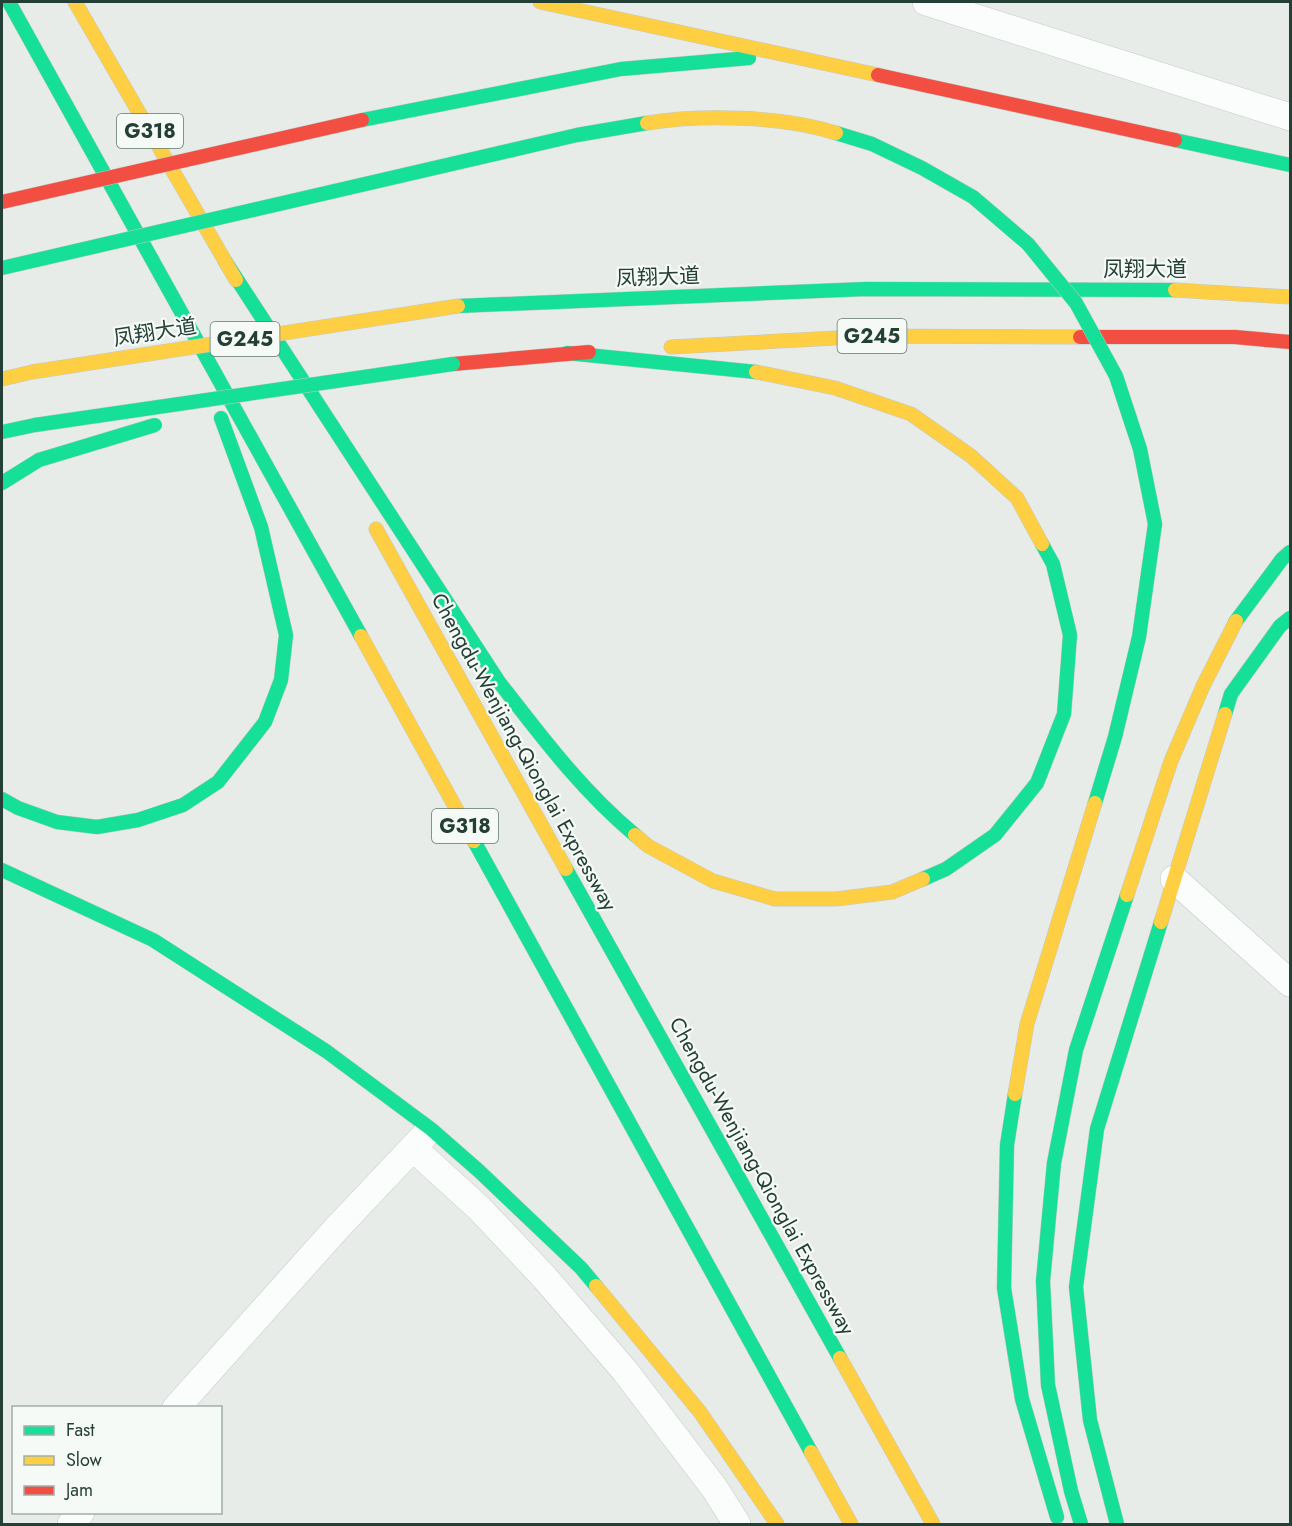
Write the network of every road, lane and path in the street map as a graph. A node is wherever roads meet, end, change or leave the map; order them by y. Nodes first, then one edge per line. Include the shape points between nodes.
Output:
1 (9, 2) edge
2 (75, 2) edge
3 (540, 2) edge
4 (926, 2) edge
5 (781, 55) junction
6 (23, 56) dead end
7 (1290, 117) edge
8 (80, 127) junction
9 (1290, 165) edge
10 (2, 202) edge
11 (225, 261) junction
12 (2, 268) edge
13 (1290, 297) edge
14 (184, 318) junction
15 (1290, 342) edge
16 (567, 353) junction
17 (2, 379) edge
18 (266, 392) junction
19 (2, 432) edge
20 (331, 449) dead end
21 (2, 483) edge
22 (372, 522) dead end
23 (1290, 552) edge
24 (1290, 618) edge
25 (2, 799) edge
26 (2, 870) edge
27 (1174, 879) junction
28 (1290, 983) edge
29 (431, 1129) junction
30 (413, 1148) junction
31 (177, 1406) edge
32 (737, 1524) edge
33 (777, 1524) edge
34 (851, 1524) edge
35 (933, 1524) edge
36 (1060, 1524) edge
37 (1082, 1524) edge
38 (1118, 1524) edge

1 - 8 main road, G318
2 - 11 main road, G318
3 - 5 main road
4 - 7 street
5 - 9 main road
5 - 10 main road, bridge via 621,69 362,120
6 - 8 main road
8 - 14 main road, G318
11 - 16 main road via 499,682 607,812 648,846 713,881 775,899 836,899 892,892 946,868 995,835 1037,783 1064,714 1070,635 1053,564 1017,498 970,456 911,414 836,388 754,372
11 - 20 main road, G318
12 - 36 main road, bridge via 577,135 673,119 730,118 813,126 872,144 973,196 1028,244 1076,303 1116,376 1140,449 1155,524 1129,681 1027,1024 1007,1145 1004,1288 1022,1399
13 - 17 main road, 凤翔大道 / G245, bridge via 1194,290 866,289 459,306
14 - 25 main road via 261,527 286,635 282,680 265,722 238,758 218,782 183,805 138,820 98,827 57,822
14 - 34 main road, G318
15 - 16 main road, G245 via 1236,337 872,336
16 - 18 main road, G245, bridge via 453,364
18 - 19 main road, G245, bridge
18 - 21 main road, bridge via 39,460
22 - 35 main road, Chengdu-Wenjiang-Qionglai Expressway / G318
23 - 37 main road via 1238,617 1203,686 1171,761 1076,1050 1054,1163 1043,1281 1048,1385
24 - 27 main road via 1231,694
26 - 29 main road via 153,940 326,1051
27 - 28 street
27 - 38 main road via 1097,1129 1076,1287 1090,1420
29 - 30 street
29 - 33 main road via 581,1268 700,1412
30 - 31 street
30 - 32 street via 479,1208 552,1286 625,1371

